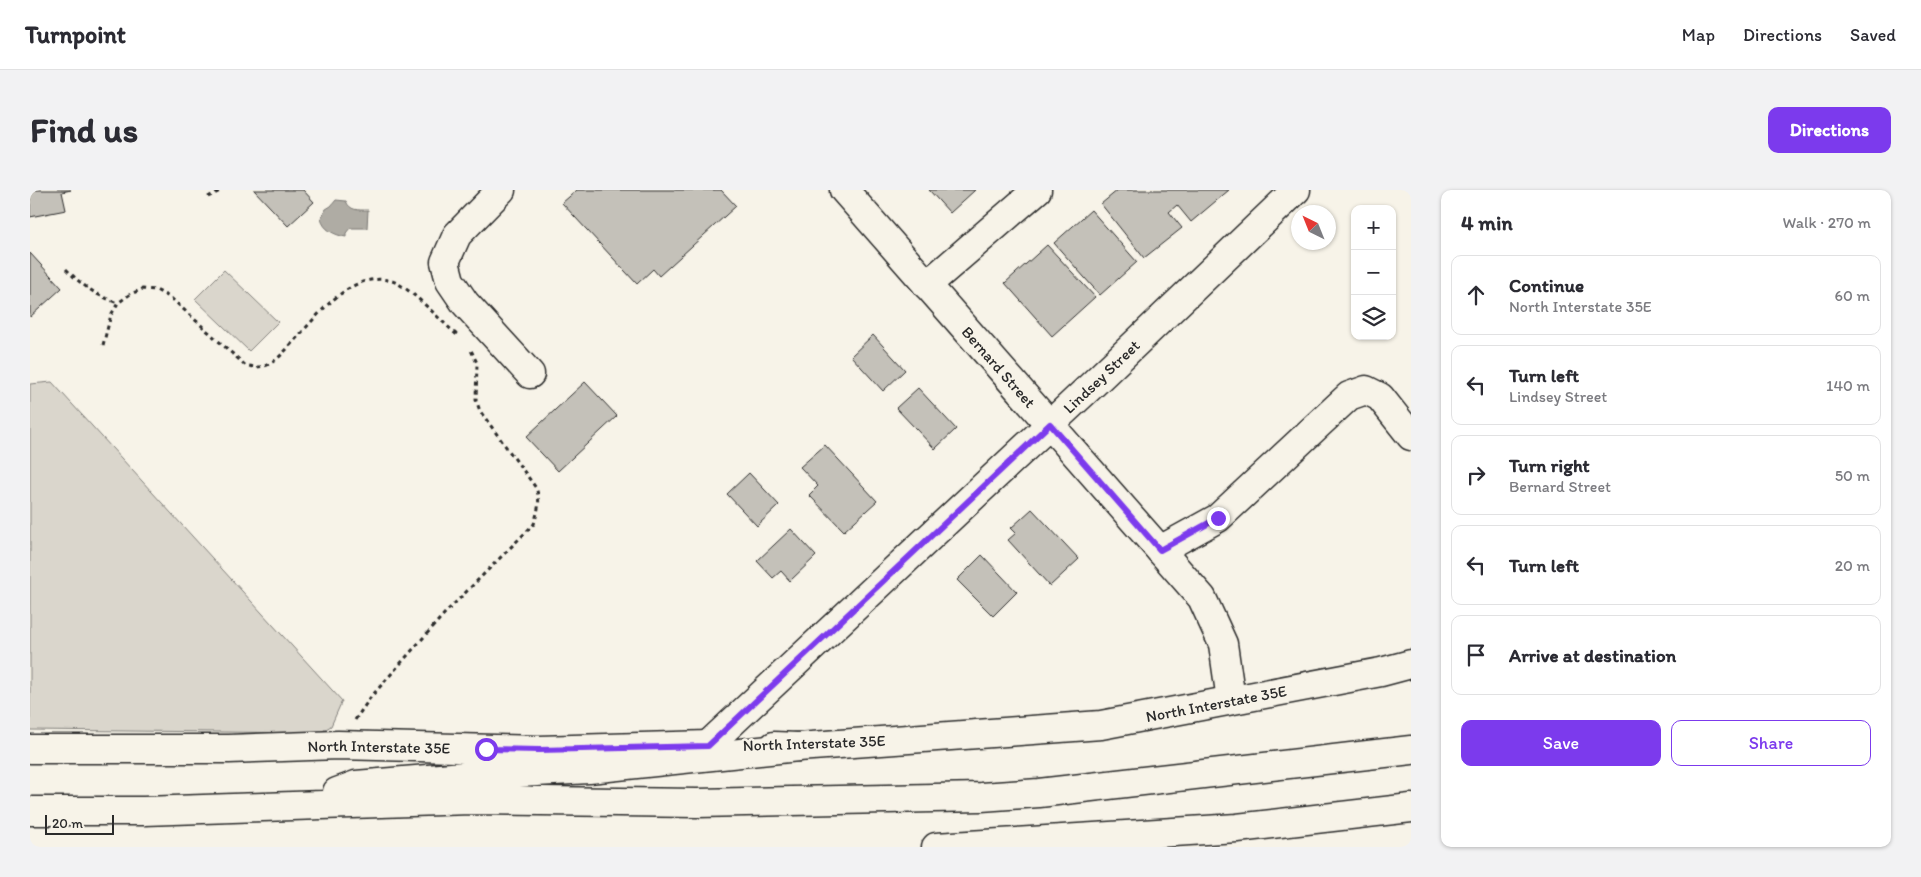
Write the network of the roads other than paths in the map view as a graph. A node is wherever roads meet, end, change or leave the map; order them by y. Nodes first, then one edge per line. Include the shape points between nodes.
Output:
1 (501, 190) edge
2 (844, 190) edge
3 (1037, 190) edge
4 (1296, 190) edge
5 (927, 285) junction
6 (530, 374) dead end
7 (1050, 424) junction
8 (1411, 436) edge
9 (1160, 550) junction
10 (1411, 664) edge
11 (1231, 700) junction
12 (708, 746) junction
13 (798, 746) junction
14 (30, 749) edge
15 (1411, 750) edge
16 (303, 805) junction
17 (1411, 808) edge
18 (30, 811) edge
19 (936, 847) edge

1 - 6 main road via 457,235 445,262 450,281 465,303
2 - 5 main road, Bernard Street
3 - 5 main road
4 - 7 main road, Lindsey Street
5 - 7 main road, Bernard Street
7 - 9 main road, Bernard Street
7 - 12 main road, Lindsey Street
8 - 9 main road via 1380,397 1366,390 1349,396 1218,518
9 - 11 main road, Bernard Street via 1202,598 1216,626 1223,644
10 - 11 main road, North Interstate 35E
11 - 13 main road, North Interstate 35E via 1101,725
12 - 13 main road, North Interstate 35E
12 - 14 main road, North Interstate 35E via 539,750 338,745 229,749
13 - 16 main road via 589,769 356,785
15 - 16 main road via 981,797 696,803 470,800
16 - 18 main road via 144,811
17 - 19 main road via 1237,828

